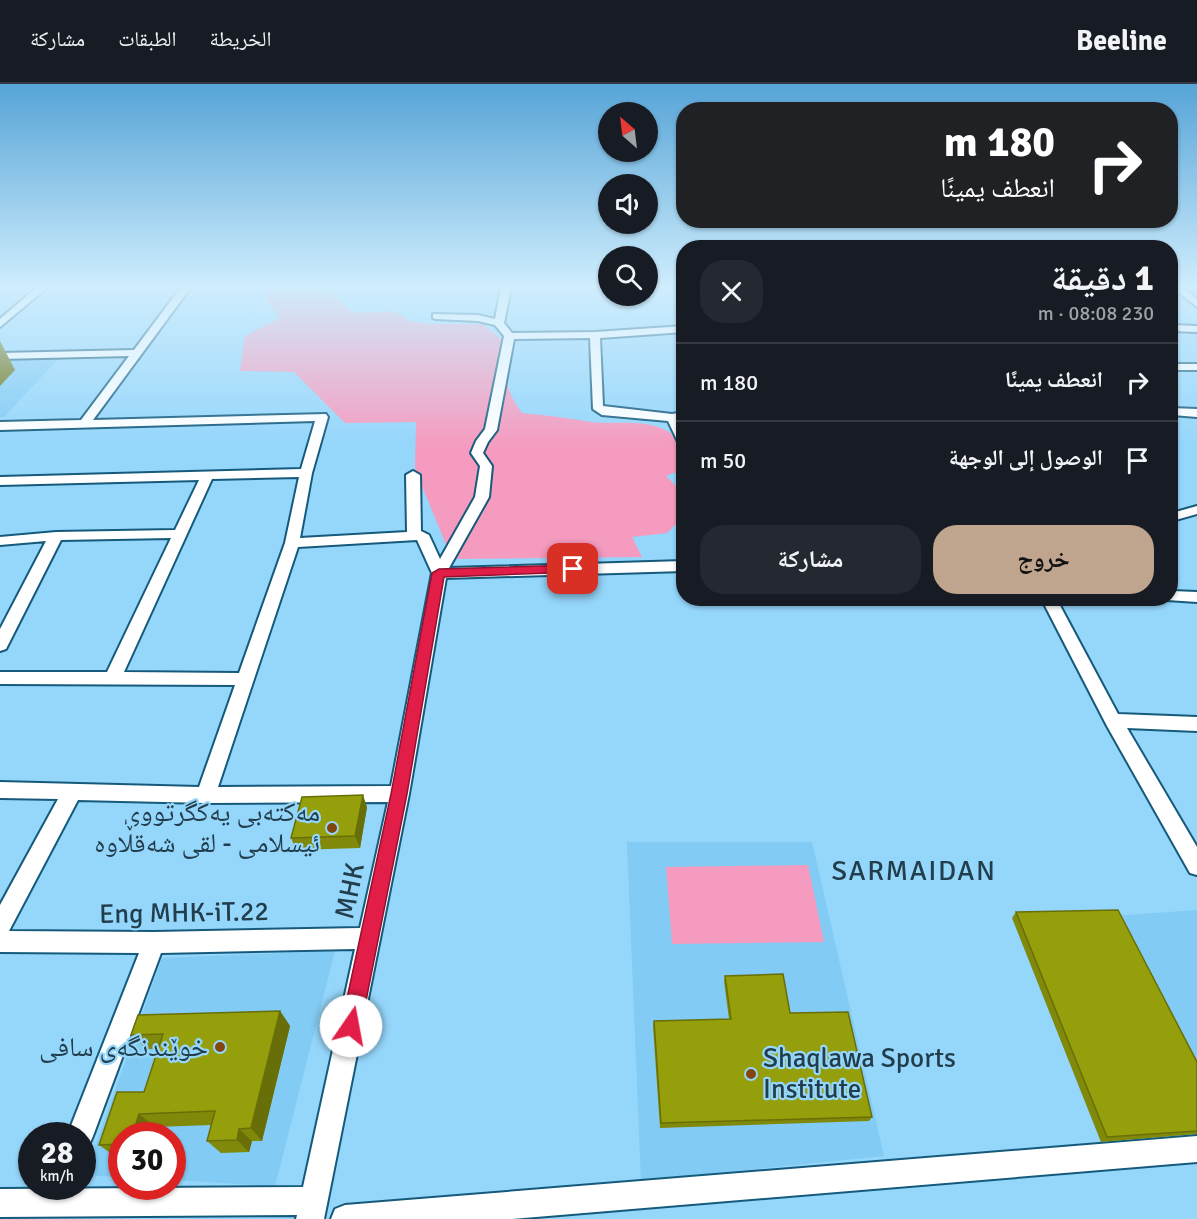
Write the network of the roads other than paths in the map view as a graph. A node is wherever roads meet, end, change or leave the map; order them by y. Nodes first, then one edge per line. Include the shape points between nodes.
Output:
1 (148, 340) edge
2 (508, 340) edge
3 (595, 340) edge
4 (139, 353) junction
5 (0, 356) edge
6 (1178, 367) edge
7 (1197, 367) edge
8 (1178, 412) edge
9 (1197, 413) edge
10 (676, 417) edge
11 (84, 424) junction
12 (0, 426) edge
13 (306, 473) junction
14 (413, 475) dead end
15 (207, 476) junction
16 (0, 481) edge
17 (1197, 510) edge
18 (1178, 515) edge
19 (180, 534) junction
20 (56, 536) junction
21 (414, 536) junction
22 (0, 541) edge
23 (292, 543) junction
24 (676, 566) edge
25 (439, 573) junction
26 (1178, 596) edge
27 (1197, 597) edge
28 (1052, 606) edge
29 (0, 645) edge
30 (0, 678) edge
31 (113, 678) junction
32 (247, 679) junction
33 (1113, 721) junction
34 (1197, 724) edge
35 (0, 790) edge
36 (73, 791) junction
37 (399, 794) junction
38 (206, 795) junction
39 (1197, 866) edge
40 (0, 926) edge
41 (369, 938) junction
42 (0, 941) edge
43 (153, 943) junction
44 (85, 1122) edge
45 (1197, 1149) edge
46 (96, 1197) edge
47 (21, 1200) edge
48 (0, 1203) edge
49 (312, 1210) edge
50 (345, 1219) edge

1 - 4 street
2 - 25 street, MHK via 491,430 477,453 486,466 482,497
3 - 10 street via 597,407 613,414
4 - 5 street
4 - 11 street
6 - 7 street
8 - 9 street
11 - 12 street
11 - 13 street via 322,417
13 - 15 street
13 - 23 street
14 - 21 street
15 - 16 street
15 - 19 street
17 - 18 street
19 - 20 street
19 - 31 street
20 - 22 street
20 - 29 street
21 - 23 street
21 - 25 street via 422,535
23 - 32 street
24 - 25 street
25 - 37 street, MHK
26 - 27 street
28 - 33 street
30 - 31 street
31 - 32 street
32 - 38 street
33 - 34 street
33 - 39 street
35 - 36 street
36 - 38 street
36 - 40 street
37 - 38 street
37 - 41 street, MHK
41 - 43 street, Eng MHK-iT.22
41 - 49 street, MHK
42 - 43 street, Eng MHK-iT.22
43 - 44 street
45 - 50 street
46 - 49 street
47 - 48 street

